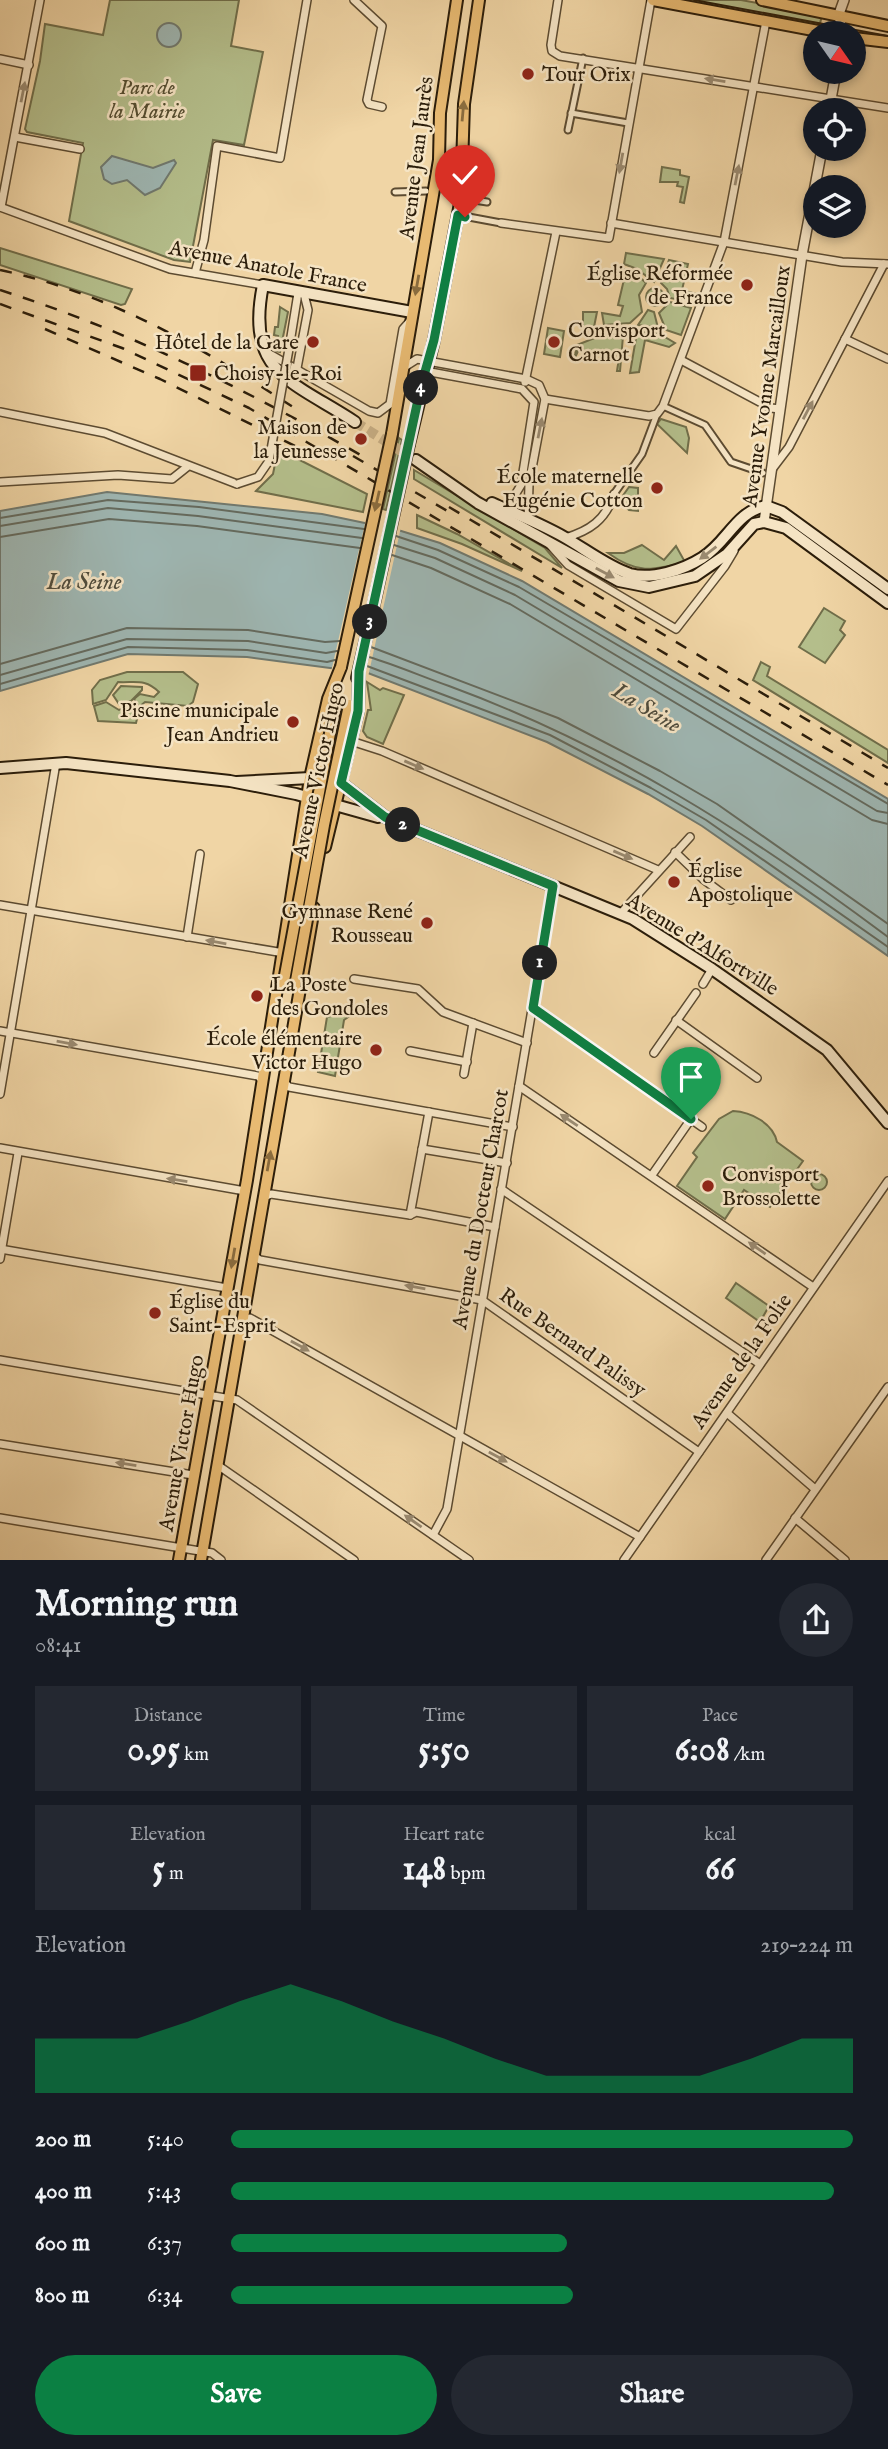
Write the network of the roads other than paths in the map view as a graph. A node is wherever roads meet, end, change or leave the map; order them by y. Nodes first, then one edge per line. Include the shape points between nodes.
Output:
1 (40, 0) edge
2 (307, 0) edge
3 (354, 0) edge
4 (457, 0) edge
5 (479, 0) edge
6 (484, 0) edge
7 (558, 0) edge
8 (652, 0) edge
9 (762, 0) edge
10 (844, 0) edge
11 (477, 12) junction
12 (839, 14) junction
13 (766, 21) junction
14 (840, 21) edge
15 (888, 26) edge
16 (803, 28) edge
17 (866, 39) edge
18 (888, 42) edge
19 (583, 58) junction
20 (0, 59) edge
21 (29, 65) junction
22 (639, 68) junction
23 (753, 87) junction
24 (819, 98) edge
25 (866, 105) edge
26 (382, 107) dead end
27 (888, 108) edge
28 (571, 113) junction
29 (628, 123) junction
30 (568, 130) dead end
31 (15, 137) junction
32 (80, 149) dead end
33 (819, 161) edge
34 (425, 191) dead end
35 (395, 192) dead end
36 (468, 199) dead end
37 (487, 202) dead end
38 (1, 207) edge
39 (458, 215) junction
40 (500, 223) joint
41 (611, 223) junction
42 (556, 232) junction
43 (724, 242) junction
44 (799, 255) junction
45 (886, 264) edge
46 (195, 274) junction
47 (262, 285) junction
48 (301, 294) junction
49 (411, 317) junction
50 (845, 339) junction
51 (264, 351) junction
52 (888, 359) edge
53 (681, 360) junction
54 (427, 366) junction
55 (297, 368) junction
56 (402, 373) junction
57 (526, 379) junction
58 (522, 389) junction
59 (545, 399) junction
60 (663, 406) junction
61 (780, 409) junction
62 (0, 412) edge
63 (657, 414) junction
64 (355, 422) tunnel mouth
65 (416, 460) tunnel mouth
66 (187, 467) junction
67 (773, 468) junction
68 (763, 473) dead end
69 (0, 482) edge
70 (614, 495) joint
71 (762, 507) junction
72 (504, 513) junction
73 (764, 522) junction
74 (527, 524) junction
75 (587, 532) junction
76 (743, 533) junction
77 (565, 538) junction
78 (548, 542) junction
79 (587, 551) junction
80 (888, 589) edge
81 (888, 603) edge
82 (341, 667) junction
83 (359, 671) junction
84 (351, 741) junction
85 (56, 763) junction
86 (0, 768) edge
87 (310, 778) junction
88 (237, 782) junction
89 (341, 783) junction
90 (308, 799) junction
91 (336, 804) junction
92 (385, 817) junction
93 (690, 837) dead end
94 (675, 852) junction
95 (200, 854) dead end
96 (658, 870) junction
97 (553, 886) junction
98 (731, 900) dead end
99 (0, 905) edge
100 (31, 911) junction
101 (621, 913) junction
102 (187, 937) junction
103 (284, 953) junction
104 (712, 969) junction
105 (354, 979) dead end
106 (703, 984) dead end
107 (696, 993) dead end
108 (533, 1008) junction
109 (274, 1013) junction
110 (676, 1020) junction
111 (473, 1023) junction
112 (293, 1024) junction
113 (0, 1031) edge
114 (10, 1033) junction
115 (527, 1043) junction
116 (410, 1051) dead end
117 (653, 1053) dead end
118 (467, 1062) junction
119 (464, 1074) dead end
120 (757, 1078) dead end
121 (262, 1080) junction
122 (284, 1082) junction
123 (519, 1086) junction
124 (0, 1094) edge
125 (429, 1112) junction
126 (691, 1119) junction
127 (888, 1124) edge
128 (513, 1127) junction
129 (702, 1127) dead end
130 (0, 1148) edge
131 (422, 1149) junction
132 (18, 1153) junction
133 (507, 1163) junction
134 (652, 1175) junction
135 (888, 1181) edge
136 (501, 1189) junction
137 (245, 1191) junction
138 (262, 1201) junction
139 (410, 1215) junction
140 (495, 1227) junction
141 (1, 1249) edge
142 (252, 1255) junction
143 (0, 1259) edge
144 (813, 1287) junction
145 (227, 1288) junction
146 (482, 1300) junction
147 (241, 1322) junction
148 (0, 1360) edge
149 (760, 1364) junction
150 (888, 1387) edge
151 (207, 1395) junction
152 (231, 1397) junction
153 (727, 1413) junction
154 (460, 1436) junction
155 (0, 1444) edge
156 (699, 1452) junction
157 (219, 1466) junction
158 (193, 1475) junction
159 (816, 1489) junction
160 (0, 1518) edge
161 (795, 1518) junction
162 (433, 1535) junction
163 (640, 1537) junction
164 (180, 1554) edge
165 (202, 1556) edge
166 (221, 1560) edge
167 (354, 1560) edge
168 (469, 1560) edge
169 (624, 1560) edge
170 (766, 1560) edge
171 (845, 1560) edge

1 - 21 street
2 - 46 street via 280,158 217,146
3 - 26 street via 382,26 367,100
4 -> 49 main road, Avenue Jean Jaurès via 440,113 439,160
5 - 11 main road, Avenue Jean Jaurès
6 - 11 main road
7 - 19 street via 551,48 560,55
8 - 13 main road
8 - 22 street
9 - 12 main road
10 - 12 street
39 -> 11 main road, Avenue Jean Jaurès via 464,104
12 - 14 street
12 - 15 main road
13 - 16 main road
13 - 23 street
17 - 18 main road
19 - 22 street
19 - 28 street
20 - 21 street
31 -> 21 street
23 -> 22 street
22 - 29 street
23 - 24 street
43 -> 23 street
25 - 27 street
28 - 29 street
28 - 30 street
29 -> 41 street
31 - 32 street
31 - 38 street
33 - 44 street, Avenue Yvonne Marcailloux
34 - 35 street
36 - 37 street
38 - 46 street, Avenue Anatole France
39 - 40 street
39 - 54 main road, Avenue Jean Jaurès
40 - 42 street
41 - 42 street via 609,237
41 - 43 street
42 - 57 street
43 - 44 street
43 - 53 street
44 - 45 street
44 - 61 street, Avenue Yvonne Marcailloux
45 - 50 street
46 - 47 street, Avenue Anatole France
47 - 48 main road, Avenue Anatole France
47 - 51 main road via 257,314
48 - 49 main road, Avenue Anatole France
48 - 55 street via 308,310
48 - 66 street, bridge via 269,461 258,477 237,484
49 - 55 street, Avenue Jean Jaurès via 403,329 391,401 384,411 371,412
49 - 56 main road, Avenue Jean Jaurès
50 - 52 street
67 -> 50 street via 789,447
51 - 55 street
51 - 64 main road via 282,375
53 - 60 street
53 - 61 street
54 - 56 street via 410,360
54 - 57 street
54 - 58 street
54 - 83 main road, Avenue Jean Jaurès, bridge
56 -> 82 main road, Avenue Jean Jaurès, bridge
57 - 58 street
57 - 59 street via 538,385
58 - 72 street via 534,408 521,485
59 - 63 street
74 -> 59 street via 529,484
60 - 63 street
60 - 68 street via 705,425 731,462
61 - 67 street, Avenue Yvonne Marcailloux
62 - 66 street via 105,433
63 - 70 street via 642,454
65 - 72 main road
66 - 69 street via 172,479 118,475
67 - 71 street, Avenue Yvonne Marcailloux
70 - 75 street
71 - 73 street, Avenue Yvonne Marcailloux
71 -> 79 main road via 740,517 702,558 671,572 629,574
71 - 80 main road via 782,512
72 - 74 main road
73 - 76 main road
73 - 81 main road via 786,528
74 - 77 main road
74 - 78 main road
75 - 77 street
75 - 79 street
78 -> 76 main road via 619,581 649,587 676,583 702,572 727,554
76 - 78 street via 725,566 676,629 568,565
77 - 79 main road
82 - 87 main road, Avenue Victor Hugo via 328,699
82 - 109 main road, Avenue Victor Hugo, bridge via 283,986
83 - 84 main road, Avenue Victor Hugo
83 - 112 main road, Avenue Victor Hugo, bridge via 332,784 295,986
84 - 89 main road, Avenue Victor Hugo
84 -> 96 street
85 - 86 main road
85 - 88 main road
85 - 100 street
87 - 88 main road, Avenue d'Alfortville
87 - 89 main road, Avenue d'Alfortville
87 - 90 main road, Avenue Victor Hugo
88 - 90 main road, Avenue d'Alfortville
89 - 91 main road, Avenue Victor Hugo
89 - 92 main road, Avenue d'Alfortville
90 - 91 main road, Avenue d'Alfortville
90 - 103 main road, Avenue Victor Hugo
91 - 92 main road, Avenue d'Alfortville
91 - 112 main road, Avenue Victor Hugo
92 - 97 main road, Avenue d'Alfortville
93 - 94 street
94 - 96 street
94 - 98 street
95 - 102 street
96 - 101 street
97 - 101 main road, Avenue d'Alfortville
97 - 108 street, Avenue du Docteur Charcot
99 - 100 street
100 - 102 street
100 - 114 street
101 - 104 main road, Avenue d'Alfortville
103 -> 102 street
103 - 109 main road, Avenue Victor Hugo
104 - 106 street
104 - 127 main road, Avenue d'Alfortville via 827,1050
105 - 111 street via 418,989 443,1012
107 - 110 street
108 - 115 street, Avenue du Docteur Charcot
108 - 126 street
109 - 121 main road, Avenue Victor Hugo
110 - 117 street
110 - 120 street
111 - 115 street
111 - 118 street
112 - 122 main road, Avenue Victor Hugo
113 - 114 street
114 -> 121 street
114 - 124 street
115 - 123 street, Avenue du Docteur Charcot
116 - 118 street
118 - 119 street
121 - 137 main road, Avenue Victor Hugo
122 - 125 street via 289,1087
138 -> 122 main road, Avenue Victor Hugo
123 - 128 street, Avenue du Docteur Charcot
134 -> 123 street
125 - 128 street
125 - 131 street
126 - 129 street
126 - 134 street
128 - 133 street, Avenue du Docteur Charcot
130 - 132 street
131 - 133 street
131 - 139 street
137 -> 132 street
132 - 141 street
133 - 136 street, Avenue du Docteur Charcot
144 -> 134 street
135 - 144 street, Avenue de la Folie
136 - 140 street, Avenue du Docteur Charcot
136 - 149 street
137 -> 145 main road, Avenue Victor Hugo
138 - 139 street via 271,1194
138 - 142 main road, Avenue Victor Hugo
139 - 140 street via 416,1212
140 - 146 street, Avenue du Docteur Charcot
141 - 143 street
141 - 145 street
146 -> 142 street, Rue Bernard Palissy
142 - 147 main road, Avenue Victor Hugo
144 - 149 street, Avenue de la Folie
145 - 151 main road, Avenue Victor Hugo
146 - 154 street, Avenue du Docteur Charcot
146 - 156 street, Rue Bernard Palissy
147 - 152 main road, Avenue Victor Hugo
147 -> 154 street via 250,1318
148 - 151 street
149 - 153 street, Avenue de la Folie
150 - 159 street
151 - 152 street
151 - 158 main road, Avenue Victor Hugo
152 - 157 main road, Avenue Victor Hugo
162 -> 152 street
153 - 156 street, Avenue de la Folie
153 - 159 street
154 - 162 street, Avenue du Docteur Charcot via 447,1509
154 -> 163 street
158 -> 155 street
156 - 163 street, Avenue de la Folie
157 - 165 main road, Avenue Victor Hugo
157 - 167 street
158 - 164 main road, Avenue Victor Hugo
159 - 161 street
160 - 164 street
161 - 170 street
161 - 171 street
162 - 168 street
163 - 169 street, Avenue de la Folie
164 - 165 street, Avenue Victor Hugo
165 - 166 street

